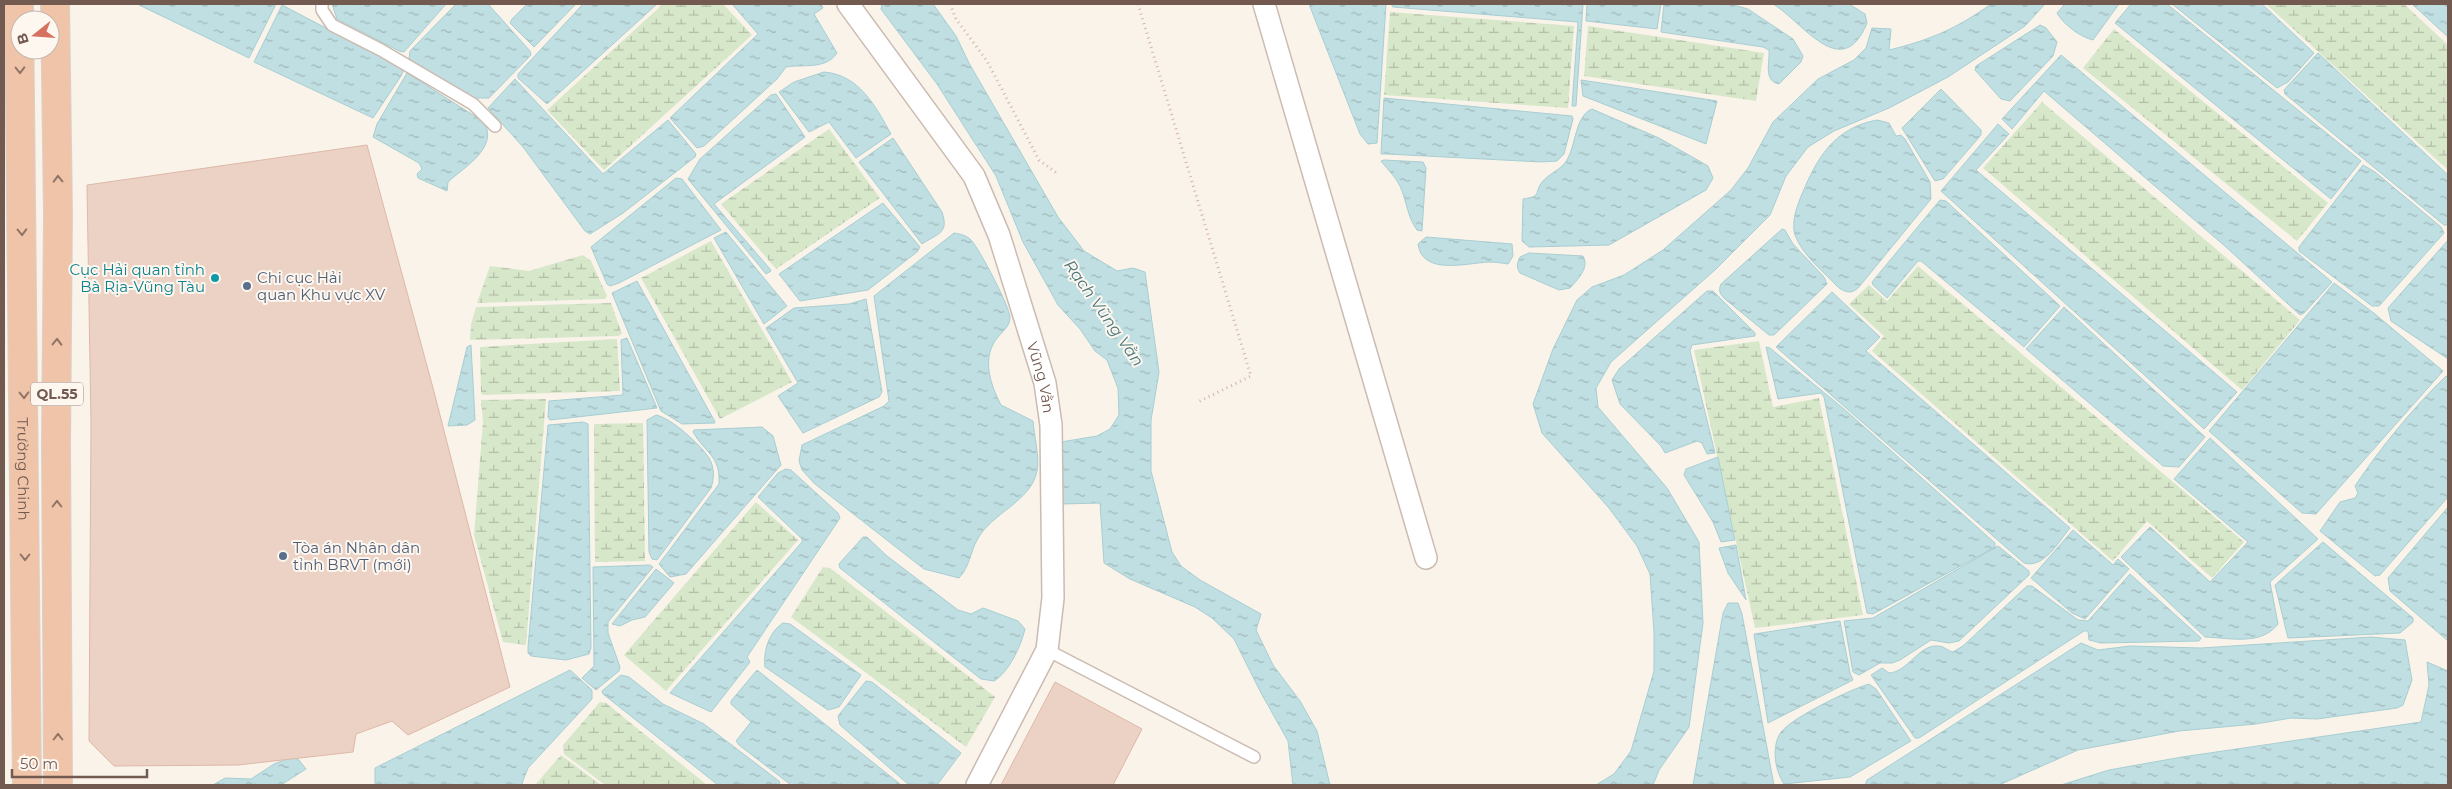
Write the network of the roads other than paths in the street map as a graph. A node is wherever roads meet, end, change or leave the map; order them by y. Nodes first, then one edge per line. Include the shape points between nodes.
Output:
1 (19, 4) edge
2 (56, 4) edge
3 (322, 4) edge
4 (848, 4) edge
5 (1264, 4) edge
6 (495, 126) dead end
7 (1426, 558) dead end
8 (1047, 650) junction
9 (1254, 757) dead end
10 (27, 785) edge
11 (58, 785) edge
12 (977, 785) edge

1 -> 10 highway, Trường Chinh / QL.55
11 -> 2 highway, Trường Chinh / QL.55
3 - 6 lane via 322,10 332,25 473,104
4 - 8 street, Vũng Vằn via 974,176 1008,264 1045,383 1051,425 1053,598
5 - 7 street
8 - 9 lane
8 - 12 street, Vũng Vằn

